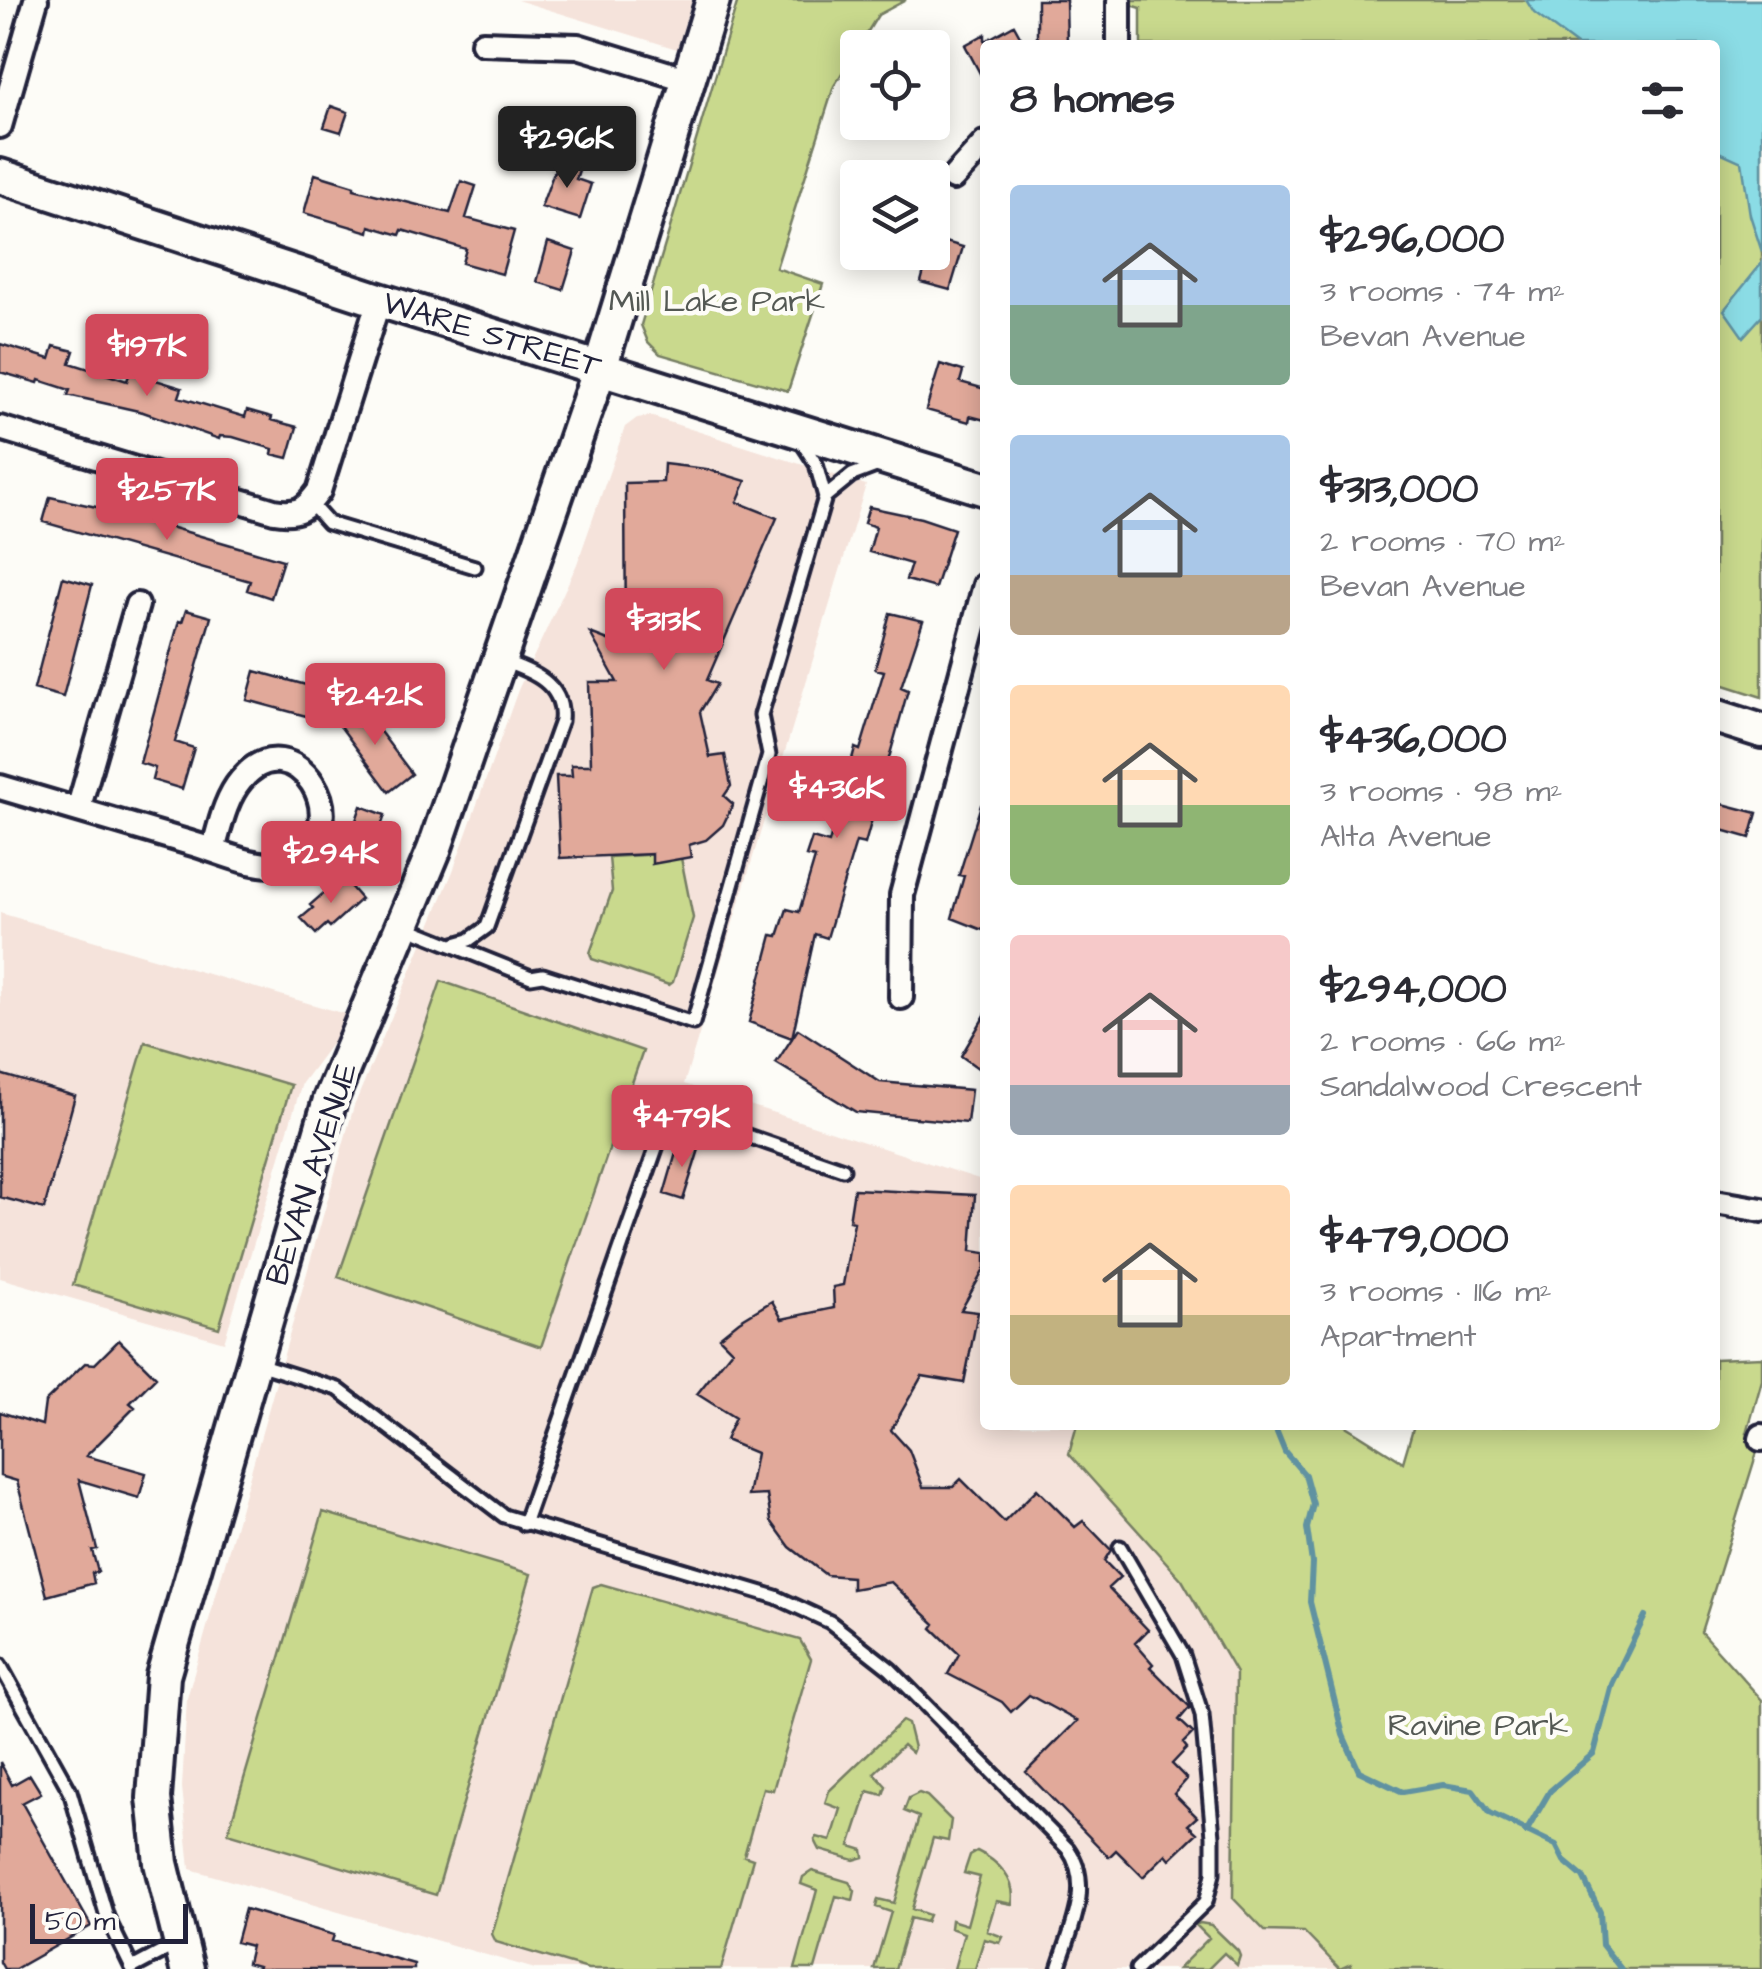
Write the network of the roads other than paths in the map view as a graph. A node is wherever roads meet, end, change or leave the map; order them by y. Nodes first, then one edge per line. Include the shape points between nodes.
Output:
1 (36, 0) edge
2 (713, 0) edge
3 (1119, 1) edge
4 (1119, 40) edge
5 (483, 43) dead end
6 (689, 80) junction
7 (0, 126) edge
8 (980, 148) edge
9 (0, 176) edge
10 (953, 178) dead end
11 (379, 300) junction
12 (600, 368) junction
13 (0, 428) edge
14 (794, 430) junction
15 (892, 460) junction
16 (980, 487) edge
17 (825, 497) junction
18 (310, 503) junction
19 (475, 567) dead end
20 (980, 604) edge
21 (137, 605) dead end
22 (500, 660) junction
23 (1720, 718) edge
24 (1762, 731) edge
25 (0, 787) edge
26 (78, 810) junction
27 (213, 850) junction
28 (404, 926) junction
29 (454, 944) junction
30 (901, 996) dead end
31 (843, 1168) dead end
32 (1720, 1203) edge
33 (1762, 1210) edge
34 (253, 1363) junction
35 (524, 1524) junction
36 (1120, 1547) dead end
37 (0, 1665) edge
38 (183, 1956) edge
39 (1058, 1969) edge
40 (1137, 1969) edge

1 - 7 street
2 - 6 street, BEVAN AVENUE
3 - 4 street
5 - 6 street via 578,46
6 - 12 street, BEVAN AVENUE
8 - 10 street
9 - 11 street, WARE STREET
11 - 12 street, WARE STREET
11 - 18 street via 320,491
12 - 14 street, WARE STREET
12 - 22 street, BEVAN AVENUE
13 - 18 street via 274,511 292,514
14 - 15 street, WARE STREET
14 - 17 lane via 816,464
15 - 16 street, WARE STREET
15 - 17 lane via 852,475
17 - 29 lane via 760,716 769,755 693,1023 531,977
18 - 19 lane via 328,523
20 - 30 street via 902,895
21 - 26 street
22 - 28 street, BEVAN AVENUE
22 - 29 lane via 530,671 557,693 561,721 487,927
23 - 24 street
25 - 26 street
26 - 27 street
27 - 27 street via 270,864 298,856 317,832 322,812 314,783 290,764 258,765 234,790
28 - 29 lane
28 - 34 street, BEVAN AVENUE via 330,1100
31 - 35 lane via 668,1114
32 - 33 street
34 - 35 lane via 338,1389 504,1516
34 - 38 street, BEVAN AVENUE via 160,1694 154,1798 160,1863
35 - 39 lane via 776,1597 864,1647 1077,1862 1080,1898
36 - 40 lane via 1183,1655 1198,1700 1212,1836 1206,1902
37 - 38 lane via 70,1792 107,1918 132,1968

